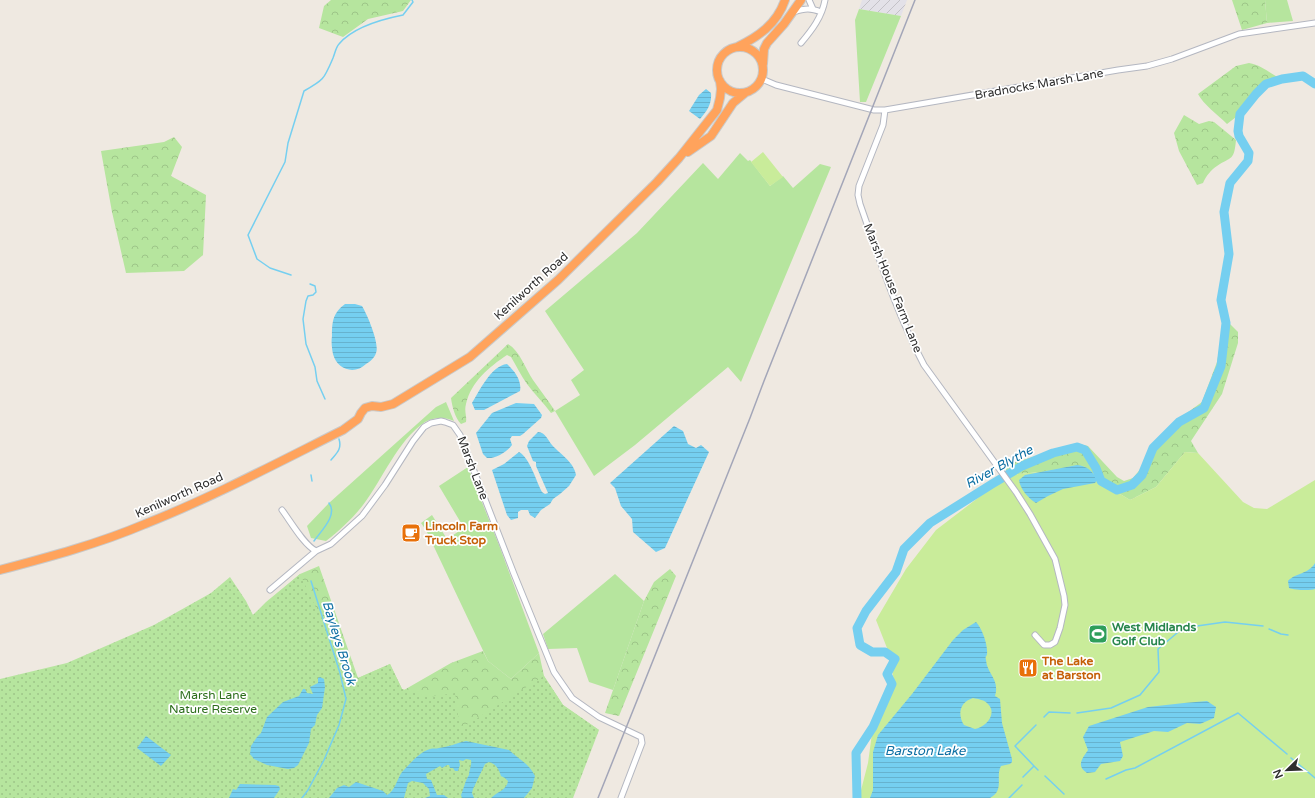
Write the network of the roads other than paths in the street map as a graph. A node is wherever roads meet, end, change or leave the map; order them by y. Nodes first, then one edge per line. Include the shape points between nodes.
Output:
1 (785, 0) edge
2 (801, 0) edge
3 (809, 0) edge
4 (825, 0) edge
5 (813, 9) junction
6 (821, 12) junction
7 (793, 13) junction
8 (1315, 23) edge
9 (801, 44) dead end
10 (736, 47) junction
11 (762, 64) junction
12 (762, 79) junction
13 (720, 81) junction
14 (745, 93) junction
15 (885, 110) junction
16 (679, 158) junction
17 (282, 510) dead end
18 (316, 551) junction
19 (0, 570) edge
20 (270, 590) dead end
21 (1034, 635) dead end
22 (622, 798) edge

1 - 10 highway via 770,25 754,39
2 - 7 highway
3 - 5 street
4 - 6 street
5 - 6 street
5 - 7 street via 805,8
6 - 9 street via 816,24
7 - 11 highway via 767,43
8 - 15 street, Bradnocks Marsh Lane via 1239,34 1147,66
10 - 11 highway via 752,50 759,56
10 - 13 highway via 722,55 718,62 717,75
11 - 12 highway
12 - 14 highway via 752,90
12 - 15 street, Bradnocks Marsh Lane via 776,85 874,110
13 - 14 highway via 730,91
13 - 16 highway, Kenilworth Road via 720,98 716,110
14 - 16 highway, Kenilworth Road via 732,103 710,136
15 - 21 street, Marsh House Farm Lane via 883,125 858,186 860,204 892,293 924,365 1016,492 1055,559 1065,605 1060,628 1055,642 1050,645 1044,645
16 - 19 highway, Kenilworth Road via 558,280 470,357 393,404 365,408 358,418 343,430 208,497 144,525 73,550
17 - 18 street
18 - 20 street
18 - 22 street, Marsh Lane via 331,544 362,516 424,427 441,421 453,425 460,435 554,672 572,698 599,716 642,737

